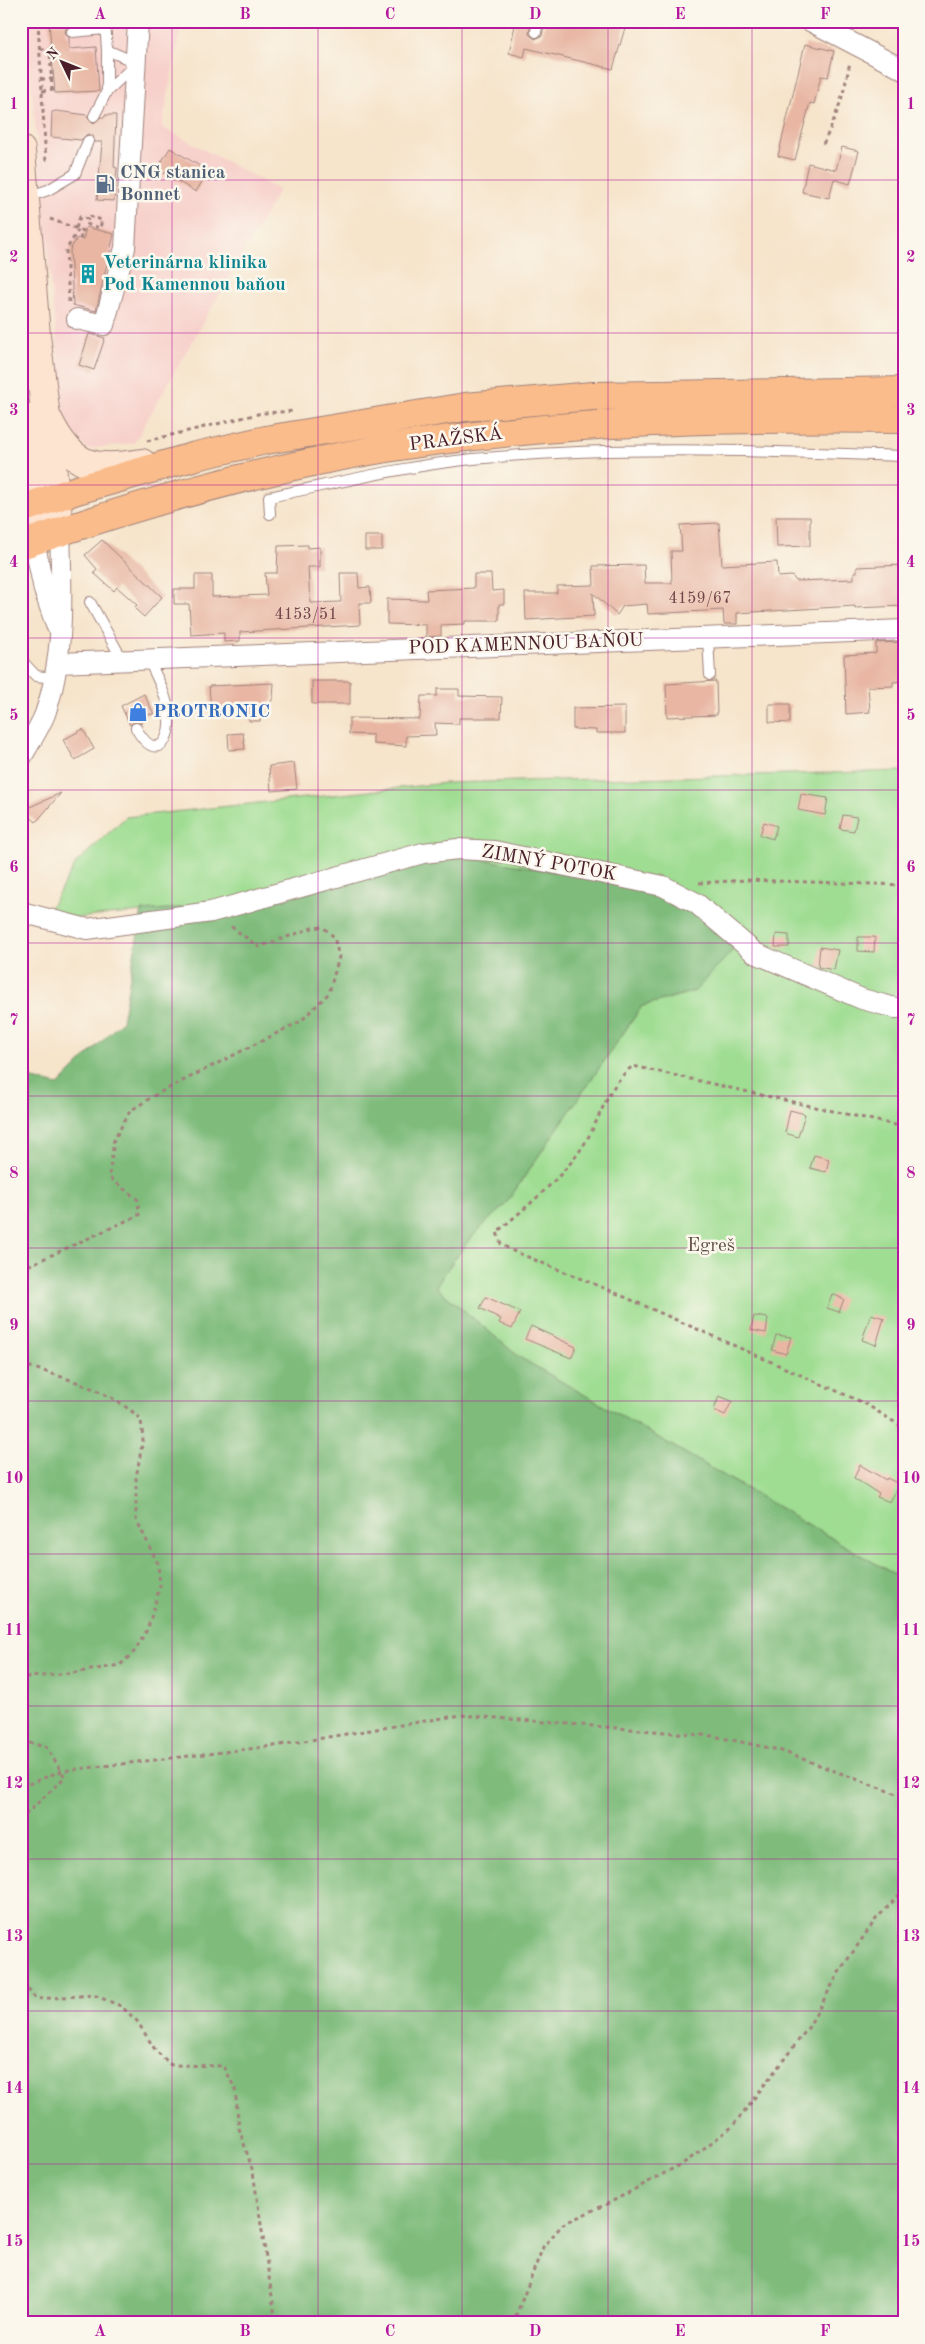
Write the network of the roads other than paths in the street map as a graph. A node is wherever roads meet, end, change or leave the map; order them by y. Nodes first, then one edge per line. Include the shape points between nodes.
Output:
1 (138, 21) edge
2 (538, 21) edge
3 (810, 21) edge
4 (105, 25) edge
5 (72, 32) dead end
6 (536, 32) dead end
7 (107, 50) junction
8 (137, 63) junction
9 (904, 70) edge
10 (107, 91) junction
11 (94, 116) dead end
12 (88, 141) dead end
13 (21, 150) edge
14 (23, 198) edge
15 (75, 311) road end
16 (36, 335) junction
17 (904, 391) edge
18 (47, 415) junction
19 (904, 419) edge
20 (196, 456) junction
21 (904, 456) edge
22 (32, 496) edge
23 (270, 514) dead end
24 (38, 539) edge
25 (21, 566) edge
26 (44, 590) junction
27 (90, 602) dead end
28 (904, 630) edge
29 (59, 634) junction
30 (708, 638) junction
31 (148, 659) junction
32 (21, 660) edge
33 (123, 661) junction
34 (56, 670) junction
35 (710, 675) dead end
36 (136, 728) dead end
37 (21, 758) edge
38 (21, 912) edge
39 (904, 1008) edge

1 - 8 street
2 - 6 lane
3 - 9 street
4 - 5 lane
4 - 7 lane
7 - 8 lane
7 - 10 lane
8 - 10 lane
8 - 15 street via 125,248 104,325
10 - 11 lane
12 - 14 lane via 75,174 48,190
13 - 14 street
14 - 16 street
16 - 18 street
16 - 22 street
17 - 20 main road, PRAŽSKÁ via 593,396 465,407 266,440
18 - 20 street via 67,449 92,465 108,468
18 - 22 street
19 - 24 main road, PRAŽSKÁ via 654,422 529,430 426,442 313,462 154,503
20 - 22 main road, PRAŽSKÁ
21 - 23 lane via 708,449 562,452 472,460 389,472 269,498
22 - 24 street
24 - 26 street
24 - 29 street via 62,588
25 - 26 street via 32,572
26 - 29 street
27 - 33 lane
28 - 30 street, POD KAMENNOU BAŇOU
29 - 34 street
30 - 31 street, POD KAMENNOU BAŇOU
30 - 35 lane
31 - 33 street, POD KAMENNOU BAŇOU
31 - 36 lane via 168,709 168,739 162,745 152,747 145,743
32 - 34 lane, POD KAMENNOU BAŇOU via 36,676
33 - 34 street, POD KAMENNOU BAŇOU
34 - 37 street via 44,715
38 - 39 street, ZIMNÝ POTOK via 86,929 211,912 423,853 458,849 494,851 663,886 696,903 755,953 862,999

